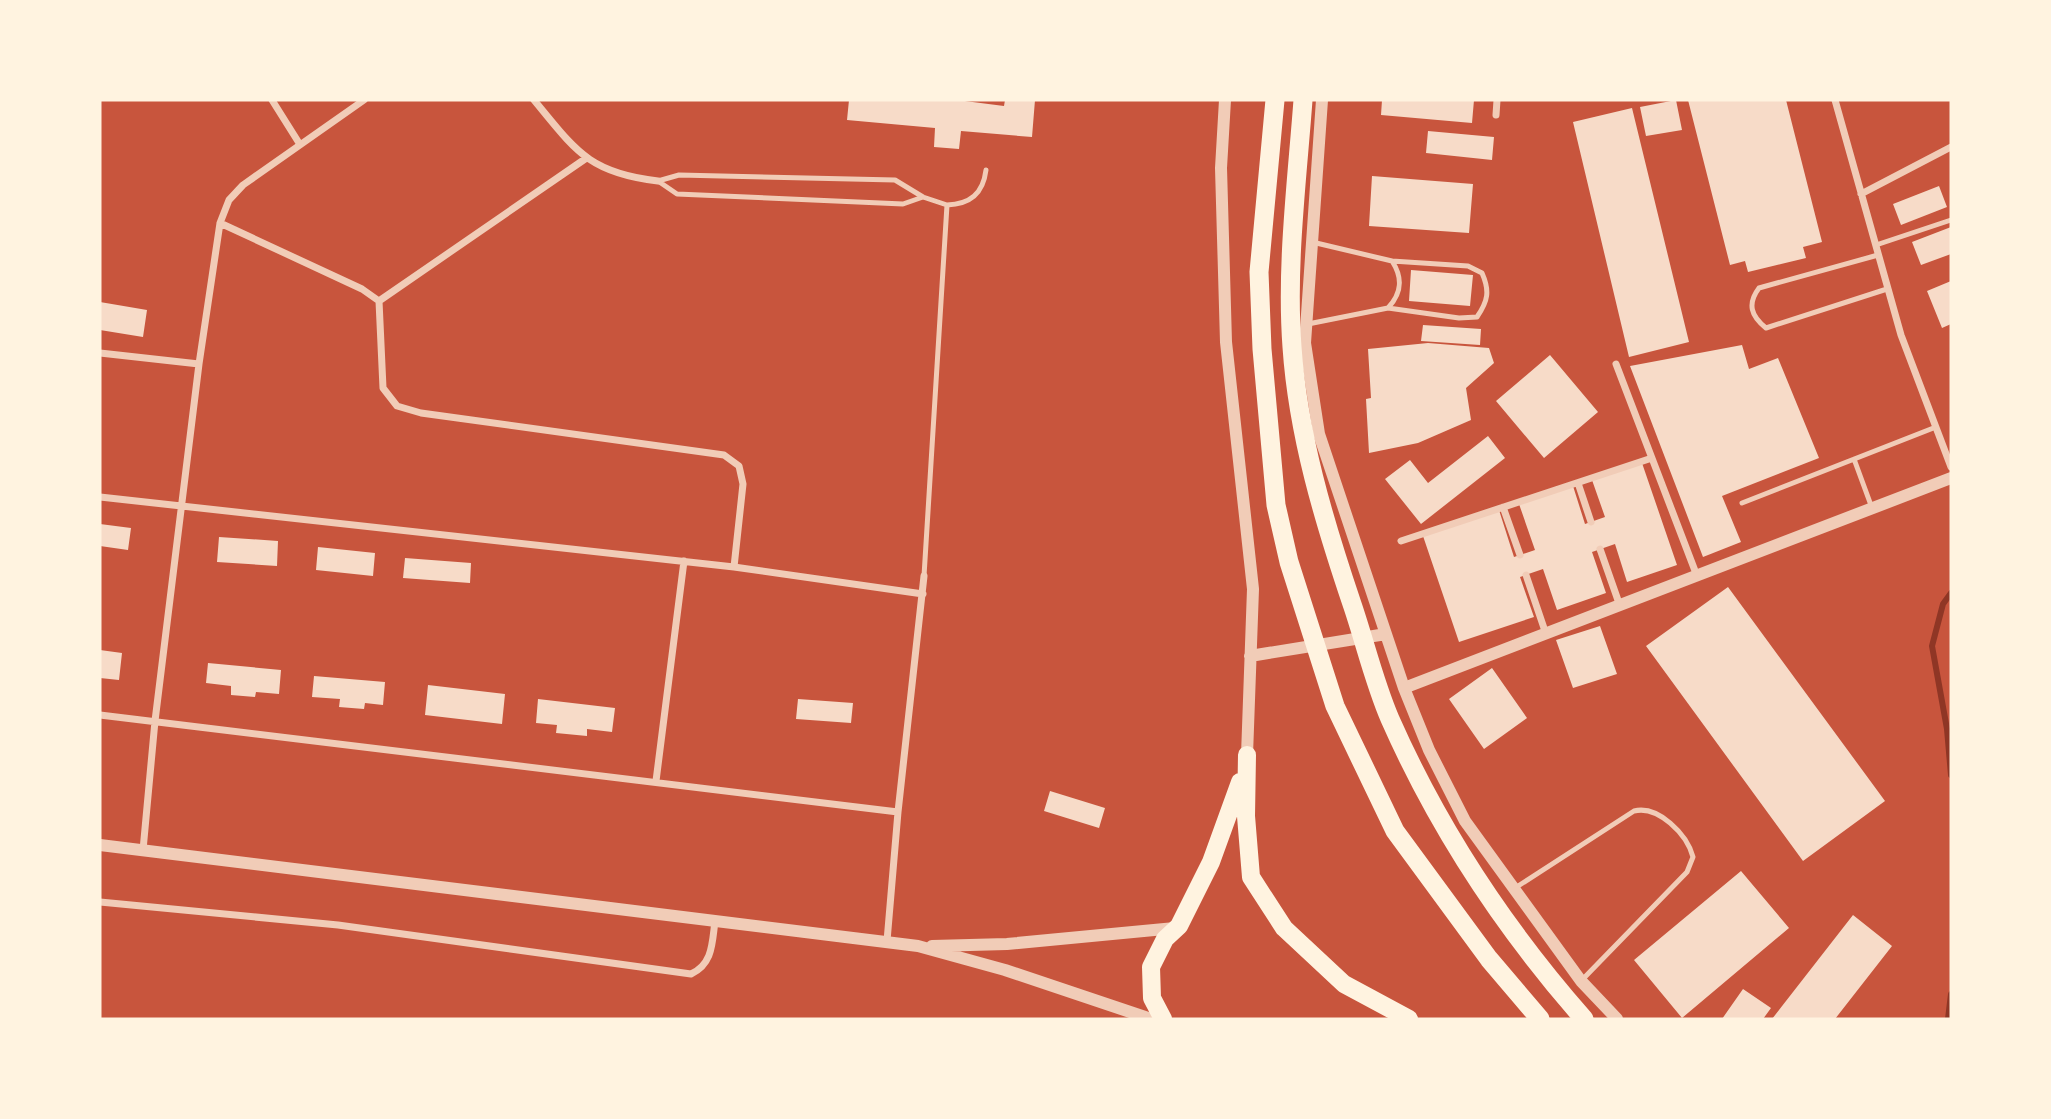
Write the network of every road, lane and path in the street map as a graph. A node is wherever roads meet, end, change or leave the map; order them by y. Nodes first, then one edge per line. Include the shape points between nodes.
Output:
1 (272, 100) edge
2 (364, 100) edge
3 (534, 100) edge
4 (1225, 100) edge
5 (1275, 100) edge
6 (1303, 100) edge
7 (1322, 100) edge
8 (1497, 100) edge
9 (1835, 100) edge
10 (1496, 115) dead end
11 (299, 143) junction
12 (1951, 147) edge
13 (585, 159) junction
14 (986, 170) dead end
15 (658, 181) junction
16 (1861, 194) junction
17 (923, 197) junction
18 (947, 205) junction
19 (1951, 220) edge
20 (220, 223) junction
21 (1312, 242) junction
22 (1875, 245) junction
23 (1878, 254) junction
24 (1392, 261) junction
25 (1887, 289) junction
26 (379, 301) junction
27 (1388, 308) junction
28 (1306, 325) junction
29 (100, 353) edge
30 (199, 364) junction
31 (1616, 364) dead end
32 (1936, 427) junction
33 (1652, 458) junction
34 (1854, 459) junction
35 (1951, 467) edge
36 (1951, 478) edge
37 (1578, 483) junction
38 (100, 497) edge
39 (1742, 503) dead end
40 (182, 506) junction
41 (1503, 507) junction
42 (1872, 508) junction
43 (1591, 522) dead end
44 (1401, 541) dead end
45 (1600, 549) dead end
46 (1520, 555) dead end
47 (684, 561) junction
48 (734, 567) junction
49 (1526, 575) dead end
50 (924, 576) joint
51 (1698, 577) junction
52 (923, 594) junction
53 (1620, 606) junction
54 (1386, 634) junction
55 (1547, 635) junction
56 (1251, 656) junction
57 (1404, 688) junction
58 (100, 715) edge
59 (155, 721) junction
60 (1247, 755) junction
61 (656, 781) junction
62 (898, 811) junction
63 (100, 845) edge
64 (143, 850) junction
65 (1512, 890) junction
66 (100, 902) edge
67 (715, 921) junction
68 (1175, 928) junction
69 (887, 942) junction
70 (918, 946) junction
71 (1581, 981) junction
72 (1151, 1019) edge
73 (1163, 1019) edge
74 (1409, 1019) edge
75 (1540, 1019) edge
76 (1584, 1019) edge
77 (1617, 1019) edge

1 - 11 street
2 - 11 street
3 - 13 street
4 - 56 street via 1221,168 1226,342 1253,589
5 - 75 highway via 1259,272 1276,505 1289,562 1335,706 1395,831 1489,959
6 - 76 highway via 1292,260 1292,347 1304,436 1323,513 1382,700 1449,839 1524,947
7 - 21 street
8 - 10 street
9 - 16 street
11 - 20 street via 243,185 229,201
12 - 16 street
13 - 15 street via 618,175
13 - 26 street
14 - 18 lane via 985,183 974,198
15 - 17 lane via 677,194 902,204
15 - 17 lane via 679,175 895,180
16 - 22 street
17 - 18 lane
18 - 50 lane
19 - 22 lane
20 - 26 street
20 - 30 street
21 - 24 lane
21 - 28 street
22 - 23 street
23 - 25 street
23 - 25 lane via 1759,288 1751,307 1754,318 1766,327
24 - 27 lane via 1400,287
24 - 27 lane via 1468,266 1482,273 1487,302 1477,317
25 - 32 street
26 - 48 street via 383,388 397,406 724,455 732,460 739,466 743,484
27 - 28 lane
28 - 54 street via 1319,434
29 - 30 street
30 - 40 street
31 - 33 street
32 - 34 lane
32 - 35 street
33 - 37 street
33 - 51 street
34 - 39 lane
34 - 42 lane
36 - 42 street
37 - 41 street
37 - 43 street
38 - 40 street
40 - 47 street
40 - 59 street
41 - 44 street
41 - 46 street
42 - 51 street
45 - 53 street
47 - 48 street
47 - 61 street
48 - 52 street
49 - 55 street
50 - 52 street
51 - 53 street
52 - 62 street
53 - 55 street
54 - 56 street
54 - 57 street
55 - 57 street
56 - 60 street
57 - 65 street via 1465,821
58 - 59 street
59 - 61 street
59 - 64 street
60 - 68 main road via 1211,862
60 - 74 main road via 1245,816 1251,877 1284,928 1344,984
61 - 62 street
62 - 69 street
63 - 64 street
64 - 67 street
65 - 71 street
65 - 71 lane via 1634,811 1654,811 1686,844 1693,857 1687,872
66 - 67 street via 338,925 691,974 703,969 709,958
67 - 69 street
68 - 70 street via 1007,944
68 - 73 main road via 1164,939 1151,967 1152,998
69 - 70 street
70 - 72 street
71 - 77 street

